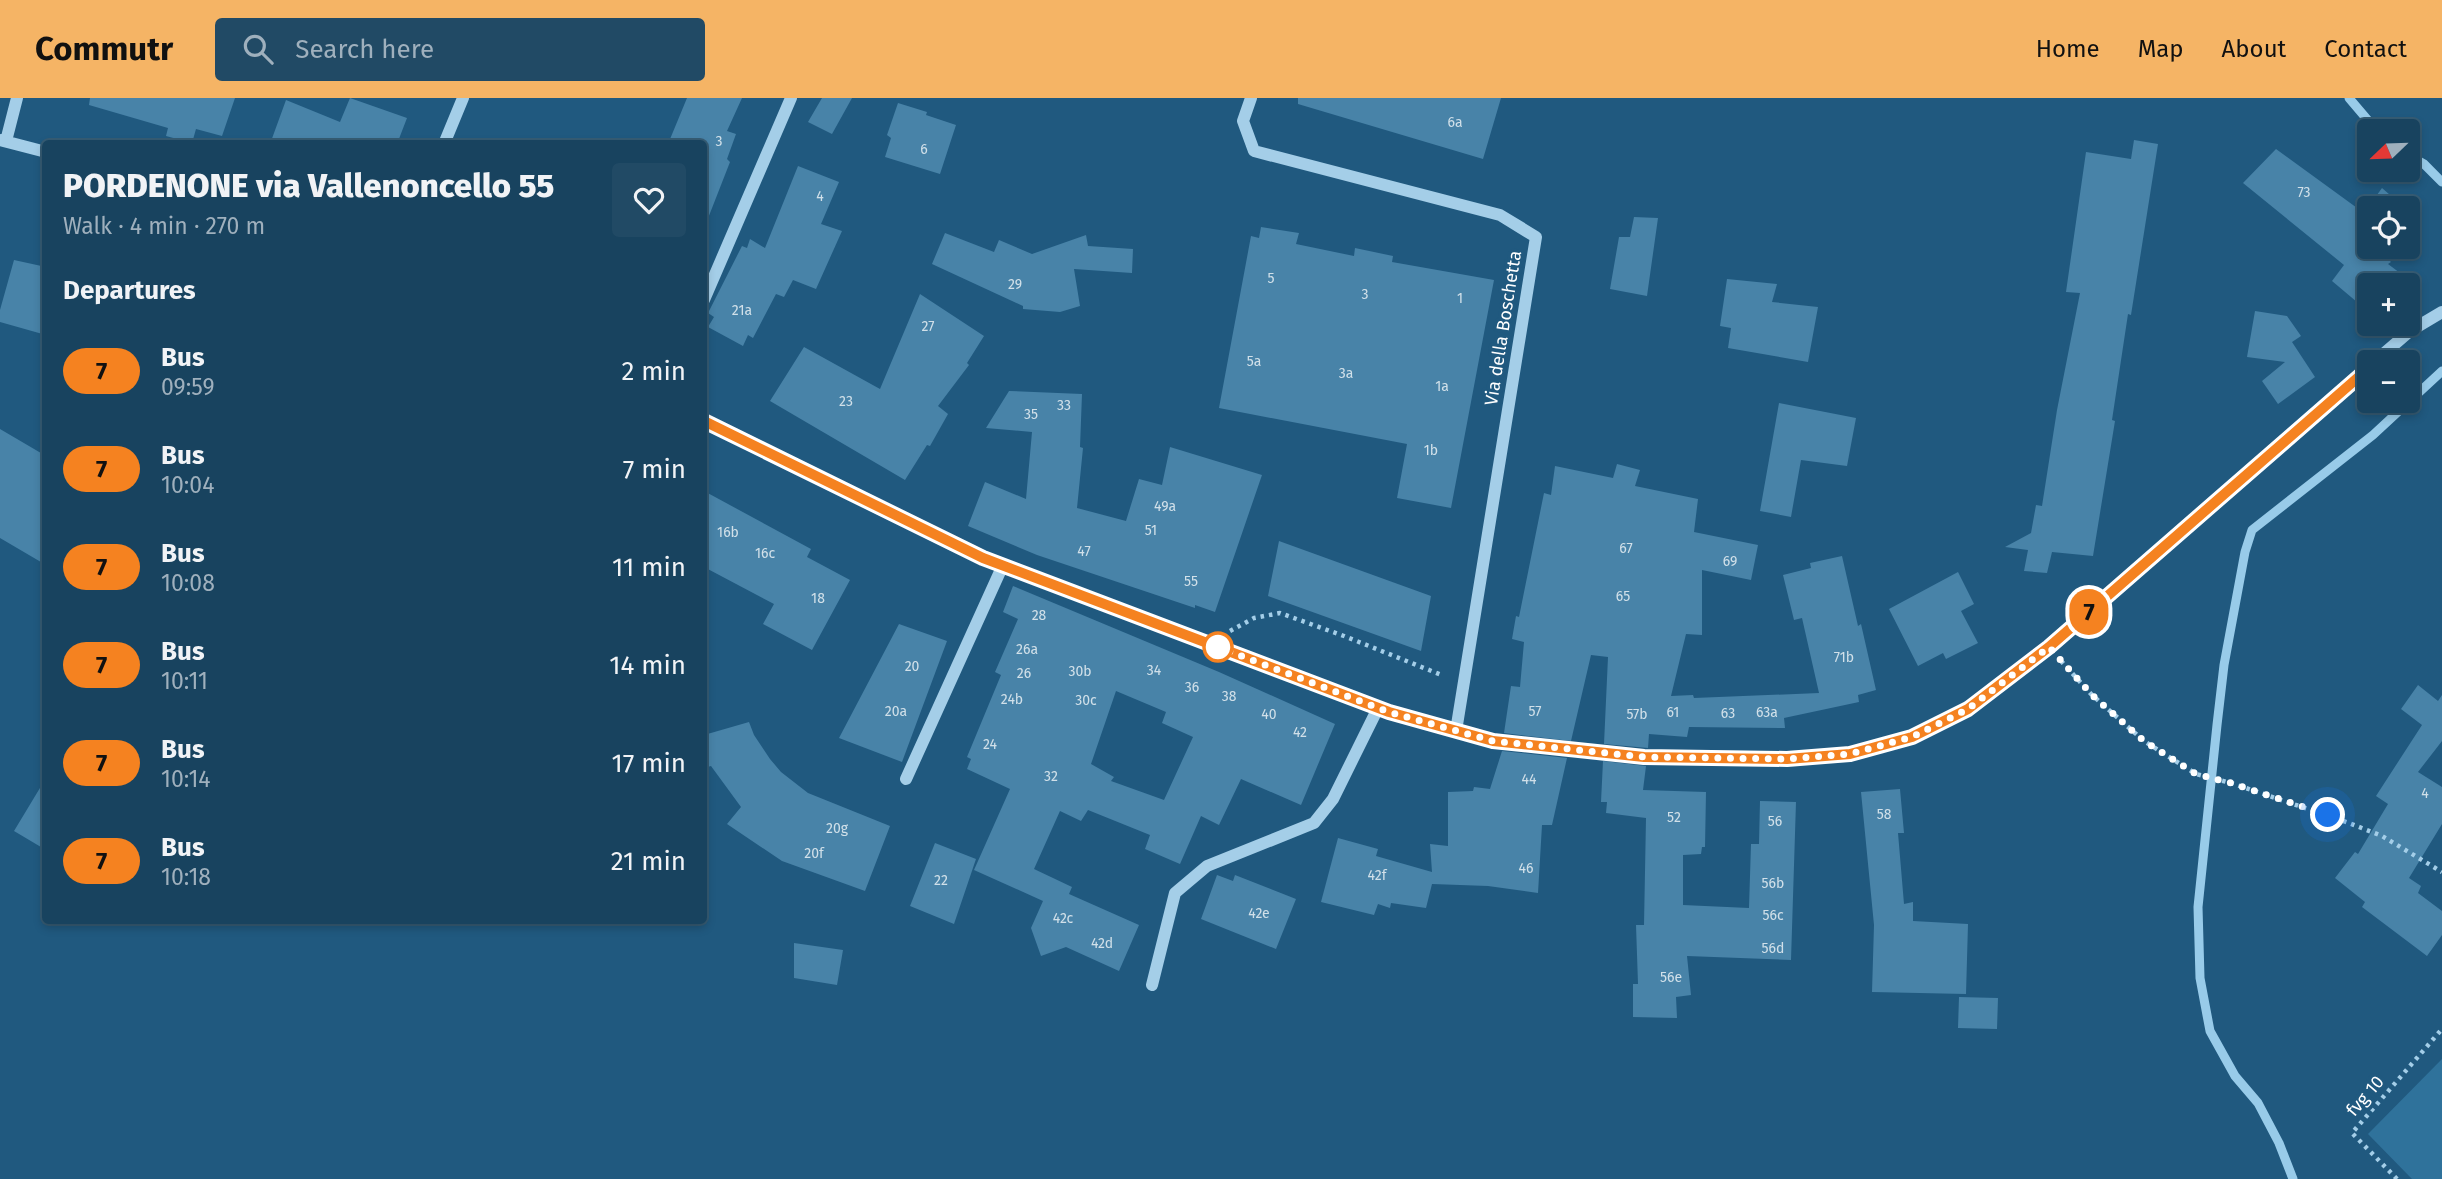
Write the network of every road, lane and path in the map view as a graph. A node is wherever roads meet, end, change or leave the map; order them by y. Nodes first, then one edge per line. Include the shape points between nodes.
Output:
1 (17, 98) edge
2 (463, 98) edge
3 (792, 98) edge
4 (1251, 98) edge
5 (446, 140) edge
6 (3, 141) edge
7 (42, 151) edge
8 (707, 293) edge
9 (2442, 312) edge
10 (2388, 350) edge
11 (2357, 377) edge
12 (707, 423) edge
13 (1003, 565) junction
14 (1225, 633) dead end
15 (2049, 647) junction
16 (1463, 684) junction
17 (1378, 708) junction
18 (1456, 731) junction
19 (906, 779) dead end
20 (2442, 873) edge
21 (1152, 985) dead end
22 (2442, 1029) edge
23 (2397, 1179) edge

1 - 6 street
2 - 5 street
3 - 8 street
4 - 16 street, Via della Boschetta via 1243,121 1254,151 1500,215 1536,237
6 - 7 street
9 - 10 street
11 - 15 street
12 - 13 street
13 - 17 street
13 - 19 street
14 - 16 path via 1254,618 1280,613
15 - 18 street via 1968,709 1912,737 1850,754 1787,759 1644,757 1493,741
15 - 20 path via 2092,695 2144,741 2196,774 2382,836
16 - 18 street, Via della Boschetta
17 - 18 street
17 - 21 street via 1332,799 1314,823 1207,866 1175,893
22 - 23 path, fvg 10 via 2351,1133

